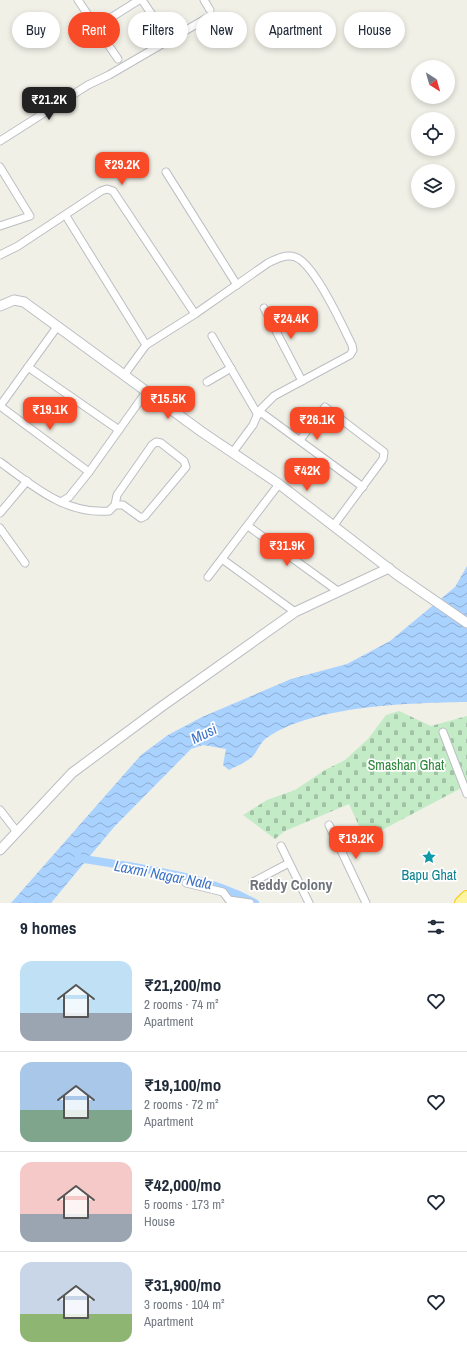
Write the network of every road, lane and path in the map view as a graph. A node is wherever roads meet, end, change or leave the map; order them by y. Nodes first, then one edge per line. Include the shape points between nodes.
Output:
1 (78, 0) edge
2 (140, 0) edge
3 (204, 0) edge
4 (210, 10) dead end
5 (86, 12) edge
6 (120, 12) edge
7 (149, 12) edge
8 (196, 24) edge
9 (110, 48) edge
10 (118, 60) dead end
11 (0, 140) edge
12 (0, 168) edge
13 (166, 172) dead end
14 (66, 216) junction
15 (0, 226) edge
16 (0, 255) edge
17 (237, 285) junction
18 (0, 306) edge
19 (264, 308) dead end
20 (195, 314) junction
21 (57, 327) junction
22 (212, 336) dead end
23 (146, 345) junction
24 (28, 367) junction
25 (232, 368) junction
26 (124, 375) junction
27 (302, 381) junction
28 (206, 382) dead end
29 (146, 392) junction
30 (0, 406) edge
31 (259, 413) junction
32 (119, 430) junction
33 (300, 440) junction
34 (233, 452) junction
35 (0, 462) edge
36 (89, 472) junction
37 (27, 481) junction
38 (279, 484) junction
39 (363, 487) junction
40 (61, 502) junction
41 (115, 505) junction
42 (0, 513) edge
43 (334, 525) junction
44 (248, 526) junction
45 (0, 528) edge
46 (222, 560) junction
47 (25, 563) dead end
48 (393, 571) junction
49 (208, 577) dead end
50 (338, 592) junction
51 (295, 612) junction
52 (467, 623) edge
53 (443, 732) dead end
54 (467, 794) edge
55 (0, 810) edge
56 (329, 825) dead end
57 (17, 832) junction
58 (281, 846) dead end
59 (0, 850) edge
60 (290, 863) junction
61 (253, 882) dead end
62 (186, 883) dead end
63 (467, 897) edge
64 (250, 903) edge
65 (309, 903) edge
66 (366, 903) edge
67 (461, 903) edge

1 - 5 street
2 - 6 street
2 - 7 street
3 - 4 street
8 - 11 street via 88,85
9 - 10 street
12 - 15 street via 30,216
13 - 17 street
14 - 16 street
14 - 20 street via 100,191 113,191
14 - 23 street
17 - 20 street
17 - 27 street via 280,257 294,256 303,261 314,275 352,344 352,350 350,355
18 - 21 street via 14,300 24,302
19 - 27 street
20 - 23 street
21 - 24 street
21 - 26 street
22 - 25 street
23 - 26 street
24 - 30 street
24 - 32 street
25 - 28 street
25 - 31 street
26 - 29 street
27 - 31 street via 274,396
29 - 32 street
29 - 34 street
30 - 36 street
31 - 33 street
31 - 34 street
32 - 36 street
33 - 39 street
33 - 39 street via 325,407 384,452 383,460
34 - 38 street
35 - 37 street
36 - 40 street via 69,497
37 - 40 street via 55,501
37 - 42 street
38 - 43 street
38 - 44 street
39 - 43 street
40 - 41 street via 80,510 98,512 109,511
41 - 41 street via 123,505 141,518 145,516 186,467 184,461 156,442 117,495
43 - 48 street
44 - 46 street
44 - 50 street
45 - 47 street
46 - 49 street
46 - 51 street
48 - 50 street
48 - 52 street
50 - 51 street
51 - 57 street via 72,773
53 - 54 street
55 - 57 street
56 - 66 street
57 - 59 street
58 - 60 street
60 - 61 street
60 - 65 street
62 - 64 street via 222,892 230,900
63 - 67 highway

